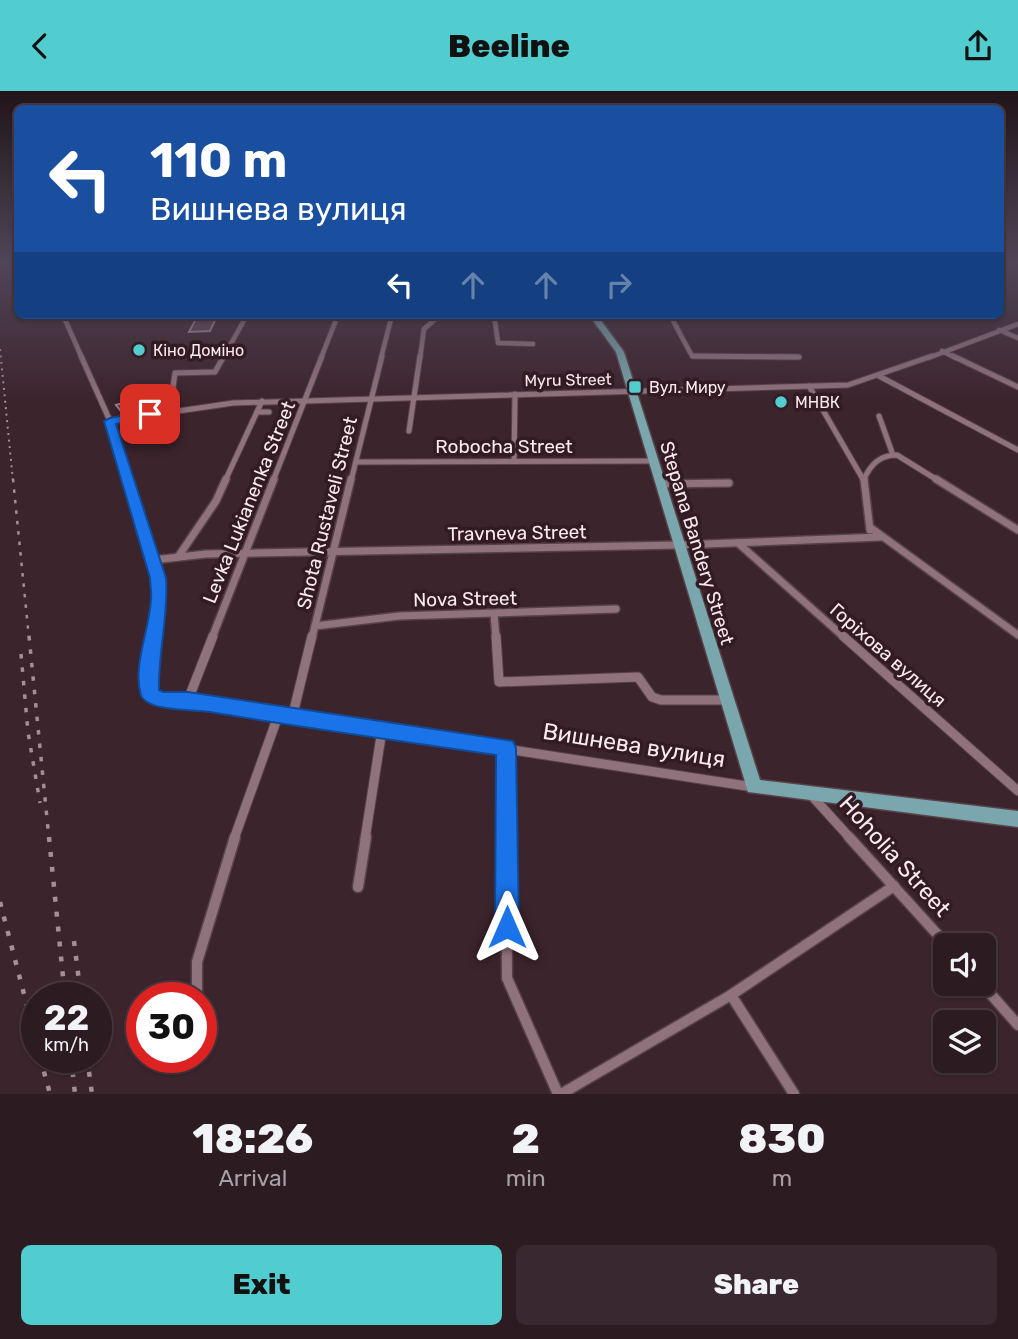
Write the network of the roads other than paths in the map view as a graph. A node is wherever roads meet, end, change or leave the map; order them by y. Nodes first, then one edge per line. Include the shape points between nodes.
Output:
1 (65, 319) edge
2 (245, 319) edge
3 (336, 319) edge
4 (391, 319) edge
5 (435, 319) edge
6 (495, 319) edge
7 (596, 319) edge
8 (672, 319) edge
9 (1018, 324) edge
10 (999, 330) junction
11 (1018, 338) edge
12 (533, 344) dead end
13 (942, 351) junction
14 (799, 357) dead end
15 (226, 371) dead end
16 (215, 372) junction
17 (880, 376) junction
18 (808, 386) junction
19 (1018, 387) edge
20 (633, 391) junction
21 (515, 394) junction
22 (416, 396) junction
23 (372, 398) junction
24 (306, 400) junction
25 (262, 401) junction
26 (170, 410) junction
27 (257, 412) junction
28 (269, 412) dead end
29 (879, 416) dead end
30 (110, 421) junction
31 (409, 431) dead end
32 (1018, 450) edge
33 (893, 454) junction
34 (514, 461) junction
35 (653, 461) junction
36 (356, 462) junction
37 (855, 464) junction
38 (868, 468) junction
39 (864, 479) junction
40 (729, 483) dead end
41 (660, 484) junction
42 (871, 528) junction
43 (1018, 530) edge
44 (862, 537) junction
45 (881, 537) junction
46 (737, 543) junction
47 (678, 545) junction
48 (333, 552) junction
49 (245, 555) junction
50 (178, 557) junction
51 (153, 559) junction
52 (616, 609) dead end
53 (494, 614) junction
54 (315, 626) junction
55 (1018, 635) edge
56 (727, 699) junction
57 (188, 700) junction
58 (278, 716) junction
59 (292, 718) junction
60 (382, 730) junction
61 (506, 748) junction
62 (1014, 781) edge
63 (754, 787) junction
64 (1018, 791) edge
65 (812, 796) junction
66 (1018, 819) edge
67 (894, 886) junction
68 (358, 887) dead end
69 (936, 933) edge
70 (197, 982) edge
71 (730, 995) junction
72 (992, 996) edge
73 (1018, 1025) edge
74 (560, 1094) edge
75 (793, 1094) edge

1 - 30 street
2 - 16 street
3 - 24 street, Levka Lukianenka Street
4 - 23 street, Shota Rustaveli Street
5 - 22 street via 424,329
6 - 12 street via 498,343
7 - 20 main road, Stepana Bandery Street via 620,352
8 - 14 street via 692,356
9 - 10 street, Myru Street
10 - 11 street
10 - 13 street, Myru Street
13 - 17 street, Myru Street
13 - 19 street
15 - 16 street
16 - 26 street via 176,373
17 - 18 street, Myru Street via 848,385
17 - 32 street
18 - 20 street, Myru Street
18 - 37 street
20 - 21 street, Myru Street
20 - 35 main road, Stepana Bandery Street
21 - 22 street, Myru Street
21 - 34 street
22 - 23 street, Myru Street
22 - 31 street
23 - 24 street, Myru Street
23 - 36 street, Shota Rustaveli Street
24 - 25 street, Myru Street
24 - 49 street, Levka Lukianenka Street
25 - 26 street, Myru Street
25 - 27 street
26 - 30 street, Myru Street
27 - 28 street
27 - 50 street via 216,501
29 - 33 street
30 - 51 street
33 - 38 street via 883,455
33 - 43 street
34 - 35 street, Robocha Street
34 - 36 street, Robocha Street
35 - 41 main road, Stepana Bandery Street
36 - 48 street, Shota Rustaveli Street
37 - 38 street
37 - 39 street
38 - 39 street
39 - 42 street
40 - 41 street
41 - 47 main road, Stepana Bandery Street
42 - 44 street
42 - 45 street
44 - 45 street, Travneva Street
44 - 46 street, Travneva Street
45 - 55 street
46 - 47 street, Travneva Street
46 - 62 street, Горіхова вулиця
47 - 48 street, Travneva Street
47 - 56 main road, Stepana Bandery Street
48 - 49 street, Travneva Street
48 - 54 street, Shota Rustaveli Street
49 - 50 street, Travneva Street
49 - 57 street, Levka Lukianenka Street
50 - 51 street, Travneva Street
51 - 57 street, Вишнева вулиця via 159,600 149,660 149,693 160,700
52 - 53 street, Nova Street
53 - 54 street, Nova Street via 399,616
53 - 56 street via 499,682 638,677 652,697 661,700
54 - 59 street, Shota Rustaveli Street
56 - 63 main road, Stepana Bandery Street
57 - 58 street, Вишнева вулиця
58 - 59 street, Вишнева вулиця
58 - 70 street via 220,882 197,962
59 - 60 street, Вишнева вулиця
60 - 61 street, Вишнева вулиця
60 - 68 street
61 - 63 street, Вишнева вулиця
61 - 74 street via 507,978
62 - 64 street, Горіхова вулиця
63 - 65 main road, Вишнева вулиця
65 - 66 main road, Вишнева вулиця
65 - 67 street, Hoholia Street
67 - 69 street, Hoholia Street
67 - 71 street
71 - 74 street
71 - 75 street
72 - 73 street

